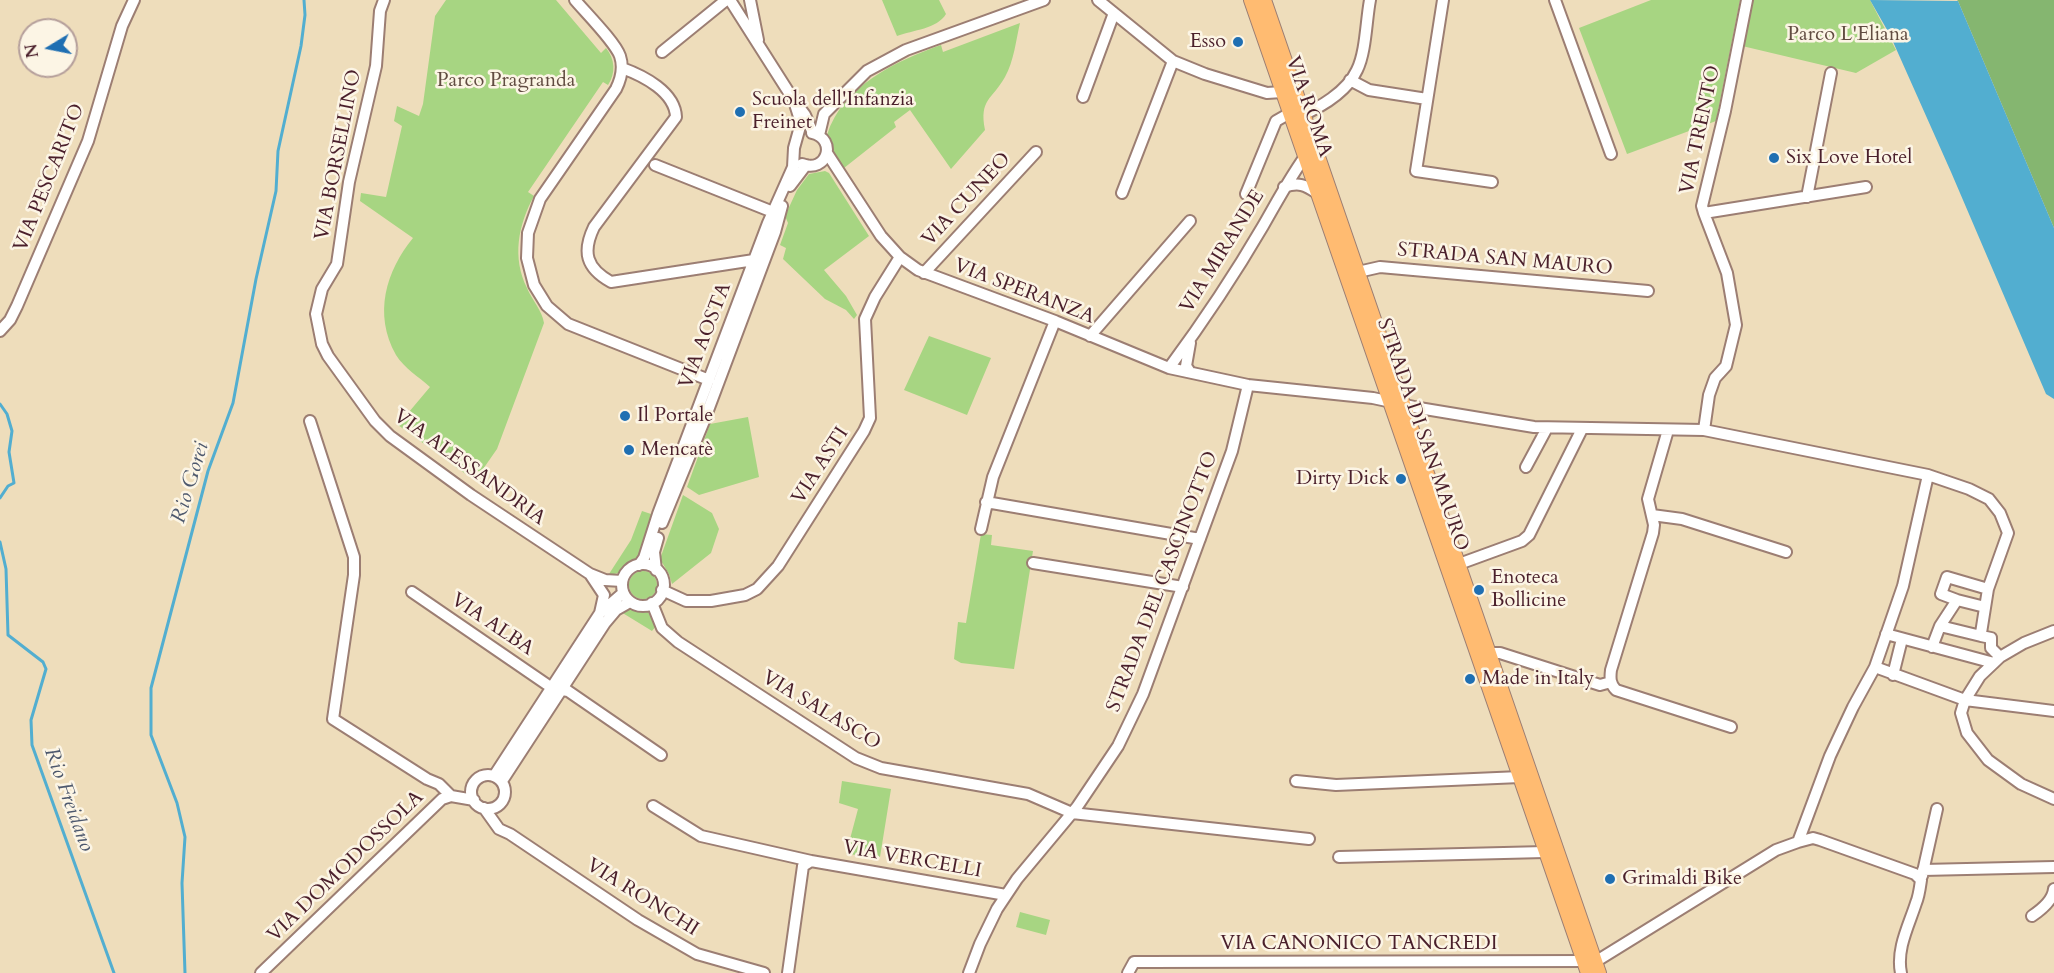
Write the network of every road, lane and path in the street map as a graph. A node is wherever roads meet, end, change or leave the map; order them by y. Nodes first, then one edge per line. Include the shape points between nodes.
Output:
1 (134, 0) edge
2 (384, 0) edge
3 (575, 0) edge
4 (728, 0) edge
5 (750, 0) edge
6 (1044, 0) edge
7 (1098, 0) edge
8 (1251, 0) edge
9 (1264, 0) edge
10 (1370, 0) edge
11 (1443, 0) edge
12 (1555, 0) edge
13 (1747, 0) edge
14 (1114, 13) junction
15 (760, 46) junction
16 (662, 52) dead end
17 (1173, 61) junction
18 (622, 68) junction
19 (1831, 73) dead end
20 (1350, 80) junction
21 (1282, 92) junction
22 (1083, 97) dead end
23 (1427, 99) junction
24 (794, 102) junction
25 (1295, 115) junction
26 (816, 134) junction
27 (798, 139) junction
28 (1314, 145) junction
29 (1036, 152) dead end
30 (795, 154) junction
31 (1611, 154) dead end
32 (1305, 157) junction
33 (828, 159) junction
34 (655, 165) dead end
35 (806, 165) junction
36 (1492, 182) dead end
37 (1284, 187) junction
38 (1866, 187) dead end
39 (1122, 193) dead end
40 (1317, 193) junction
41 (1246, 194) dead end
42 (1807, 197) junction
43 (776, 213) junction
44 (1704, 213) junction
45 (1190, 221) dead end
46 (1335, 224) junction
47 (900, 257) junction
48 (753, 260) junction
49 (1358, 272) junction
50 (924, 273) junction
51 (1648, 291) dead end
52 (316, 314) joint
53 (1055, 321) junction
54 (0, 331) edge
55 (1090, 336) junction
56 (1192, 336) junction
57 (1169, 368) junction
58 (1190, 372) junction
59 (709, 380) junction
60 (1248, 385) junction
61 (1389, 402) junction
62 (1405, 405) junction
63 (310, 421) dead end
64 (1547, 428) junction
65 (1582, 429) junction
66 (1668, 430) junction
67 (1704, 430) junction
68 (688, 448) junction
69 (1526, 466) dead end
70 (1928, 475) junction
71 (986, 502) junction
72 (1652, 515) junction
73 (981, 529) dead end
74 (1200, 539) junction
75 (1786, 552) dead end
76 (1033, 563) dead end
77 (1459, 564) junction
78 (639, 565) junction
79 (656, 570) junction
80 (590, 574) junction
81 (1183, 587) junction
82 (1988, 589) junction
83 (662, 590) junction
84 (412, 592) dead end
85 (625, 592) junction
86 (1957, 600) junction
87 (652, 603) junction
88 (1985, 607) junction
89 (600, 613) junction
90 (1940, 626) junction
91 (2054, 631) edge
92 (1886, 634) junction
93 (1981, 636) junction
94 (1902, 639) junction
95 (1932, 647) junction
96 (1484, 655) junction
97 (1997, 660) junction
98 (1875, 667) junction
99 (1893, 675) junction
100 (1611, 682) junction
101 (556, 689) junction
102 (1965, 700) junction
103 (2054, 711) edge
104 (1731, 727) dead end
105 (661, 755) dead end
106 (1520, 777) junction
107 (427, 779) junction
108 (498, 779) junction
109 (1296, 781) dead end
110 (473, 795) junction
111 (455, 796) junction
112 (2054, 799) edge
113 (440, 801) junction
114 (498, 806) junction
115 (653, 806) dead end
116 (484, 808) junction
117 (1937, 809) dead end
118 (1072, 813) junction
119 (510, 834) junction
120 (1309, 839) dead end
121 (1798, 842) junction
122 (1545, 852) junction
123 (1339, 857) dead end
124 (811, 861) junction
125 (2054, 867) edge
126 (1922, 875) junction
127 (2054, 889) edge
128 (1006, 895) junction
129 (2032, 916) dead end
130 (1591, 968) edge
131 (261, 973) edge
132 (764, 973) edge
133 (788, 973) edge
134 (969, 973) edge
135 (1128, 973) edge
136 (1901, 973) edge

1 - 54 street, VIA PESCARITO via 122,26 88,141 14,313
2 - 52 street, VIA BORSELLINO via 376,66 349,182 337,264 322,289
3 - 18 street via 616,49
4 - 15 street
4 - 16 street
5 - 15 street
6 - 26 street via 906,50 867,71 824,114
7 - 14 street
8 - 21 main road, VIA ROMA
9 - 25 main road, VIA ROMA
10 - 20 street via 1360,60
11 - 23 street
12 - 31 street
13 - 44 street, VIA TRENTO via 1702,206
14 - 17 street
14 - 22 street
15 - 24 street
17 - 21 street via 1267,93
17 - 39 street
18 - 48 street via 648,79 675,108 676,117 594,227 588,239 587,256 593,271 610,282
18 - 59 street via 616,89 540,200 528,232 527,258 534,285 547,306 568,324
19 - 42 street
20 - 23 street via 1369,90
20 - 25 street via 1325,102
21 - 25 main road, VIA ROMA
23 - 36 street via 1416,171
24 - 26 street
24 - 27 street via 801,123
25 - 28 main road, VIA ROMA
25 - 32 main road, VIA ROMA
25 - 41 street via 1276,121
26 - 27 street
26 - 33 street via 826,142
27 - 30 street
28 - 32 street, VIA MIRANDE
28 - 46 main road, VIA ROMA
29 - 50 street, VIA CUNEO
30 - 35 street
30 - 43 street, VIA AOSTA
32 - 37 street, VIA MIRANDE
32 - 40 main road, VIA ROMA
33 - 35 street
33 - 47 street, VIA SPERANZA
34 - 43 street
35 - 43 street, VIA AOSTA
37 - 40 street, VIA MIRANDE via 1296,183
37 - 56 street, VIA MIRANDE
38 - 42 street, VIA TRENTO
40 - 46 main road, VIA ROMA
42 - 44 street, VIA TRENTO
43 - 48 street, VIA AOSTA
43 - 68 street, VIA AOSTA via 775,232
44 - 67 street via 1727,273 1736,325 1726,366 1715,378 1709,395
45 - 55 street
46 - 49 main road, STRADA DI SAN MAURO
46 - 61 main road, STRADA DI SAN MAURO
47 - 50 street, VIA SPERANZA
47 - 83 street, VIA ASTI via 865,319 870,418 778,566 757,589 745,595 686,601
48 - 59 street, VIA AOSTA
49 - 51 street, STRADA SAN MAURO via 1390,267
49 - 62 main road, STRADA DI SAN MAURO
50 - 53 street, VIA SPERANZA
52 - 80 street, VIA ALESSANDRIA via 328,356 390,436
53 - 55 street, VIA SPERANZA
53 - 71 street
55 - 57 street, VIA SPERANZA
56 - 57 street, VIA MIRANDE
56 - 58 street, VIA MIRANDE via 1186,366
57 - 58 street, VIA SPERANZA
58 - 60 street, VIA SPERANZA
59 - 68 street, VIA AOSTA
60 - 61 street, VIA SPERANZA
60 - 74 street, STRADA DEL CASCINOTTO via 1232,451
61 - 62 street, VIA SPERANZA
61 - 96 main road, STRADA DI SAN MAURO
62 - 64 street, VIA SPERANZA
62 - 77 main road, STRADA DI SAN MAURO
63 - 107 street via 354,557 333,719
64 - 65 street, VIA SPERANZA
64 - 69 street
65 - 66 street, VIA SPERANZA
65 - 77 street, STRADA DI SAN MAURO via 1529,535
66 - 67 street, VIA SPERANZA
66 - 72 street via 1648,499
67 - 70 street, VIA SPERANZA
68 - 78 street, VIA AOSTA
68 - 79 street, VIA AOSTA via 660,528 654,552
70 - 82 street, VIA SPERANZA via 1989,499 2000,513 2008,533
70 - 92 street via 1903,586
71 - 73 street
71 - 74 street
72 - 75 street via 1682,519
72 - 100 street via 1653,533 1611,670
74 - 81 street, STRADA DEL CASCINOTTO
76 - 81 street
77 - 96 main road, STRADA DI SAN MAURO
78 - 79 street
78 - 85 street via 628,570
79 - 83 street via 663,580
80 - 85 street, VIA ALESSANDRIA
80 - 89 street via 604,595
81 - 118 street, STRADA DEL CASCINOTTO via 1149,680 1118,746
82 - 86 street via 1947,577 1941,594
82 - 88 street, VIA SPERANZA
83 - 87 street
84 - 101 street, VIA ALBA
85 - 87 street via 643,606
85 - 89 street
85 - 101 street via 622,605
86 - 88 street
86 - 90 street
87 - 118 street, VIA SALASCO via 662,628 678,642 856,758 881,768 1028,794
88 - 93 street, VIA SPERANZA
89 - 101 street
90 - 93 street
90 - 95 street
91 - 97 street
92 - 94 street
92 - 98 street
93 - 97 street via 1991,638
94 - 95 street
94 - 99 street
95 - 97 street
96 - 100 street via 1500,653 1600,685
96 - 106 main road, STRADA DI SAN MAURO
96 - 130 main road, STRADA DI SAN MAURO
97 - 102 street via 1980,676
98 - 99 street
98 - 121 street via 1830,756
99 - 102 street
100 - 104 street via 1616,690
101 - 105 street via 568,691
101 - 108 street
102 - 103 street
102 - 112 street via 1961,712 1967,733 1988,760 2021,784
106 - 109 street via 1336,785
106 - 122 main road, STRADA DI SAN MAURO
107 - 111 street
107 - 113 street
108 - 110 street via 480,777 474,784
108 - 114 street via 505,795
110 - 111 street
110 - 116 street
111 - 113 street, VIA DOMODOSSOLA
113 - 131 street, VIA DOMODOSSOLA
114 - 116 street
114 - 119 street
115 - 124 street, VIA VERCELLI via 701,836
116 - 119 street, VIA RONCHI via 499,829
117 - 126 street
118 - 120 street
118 - 128 street, STRADA DEL CASCINOTTO
119 - 132 street, VIA RONCHI via 638,920 697,954
121 - 126 street via 1813,838
121 - 130 street via 1776,850
122 - 123 street
122 - 130 main road, STRADA DI SAN MAURO
124 - 128 street, VIA VERCELLI
124 - 133 street via 803,866
125 - 126 street
126 - 136 street via 1904,934
127 - 129 street via 2054,894
128 - 134 street, STRADA DEL CASCINOTTO
130 - 135 street, VIA CANONICO TANCREDI via 1147,962 1134,963

